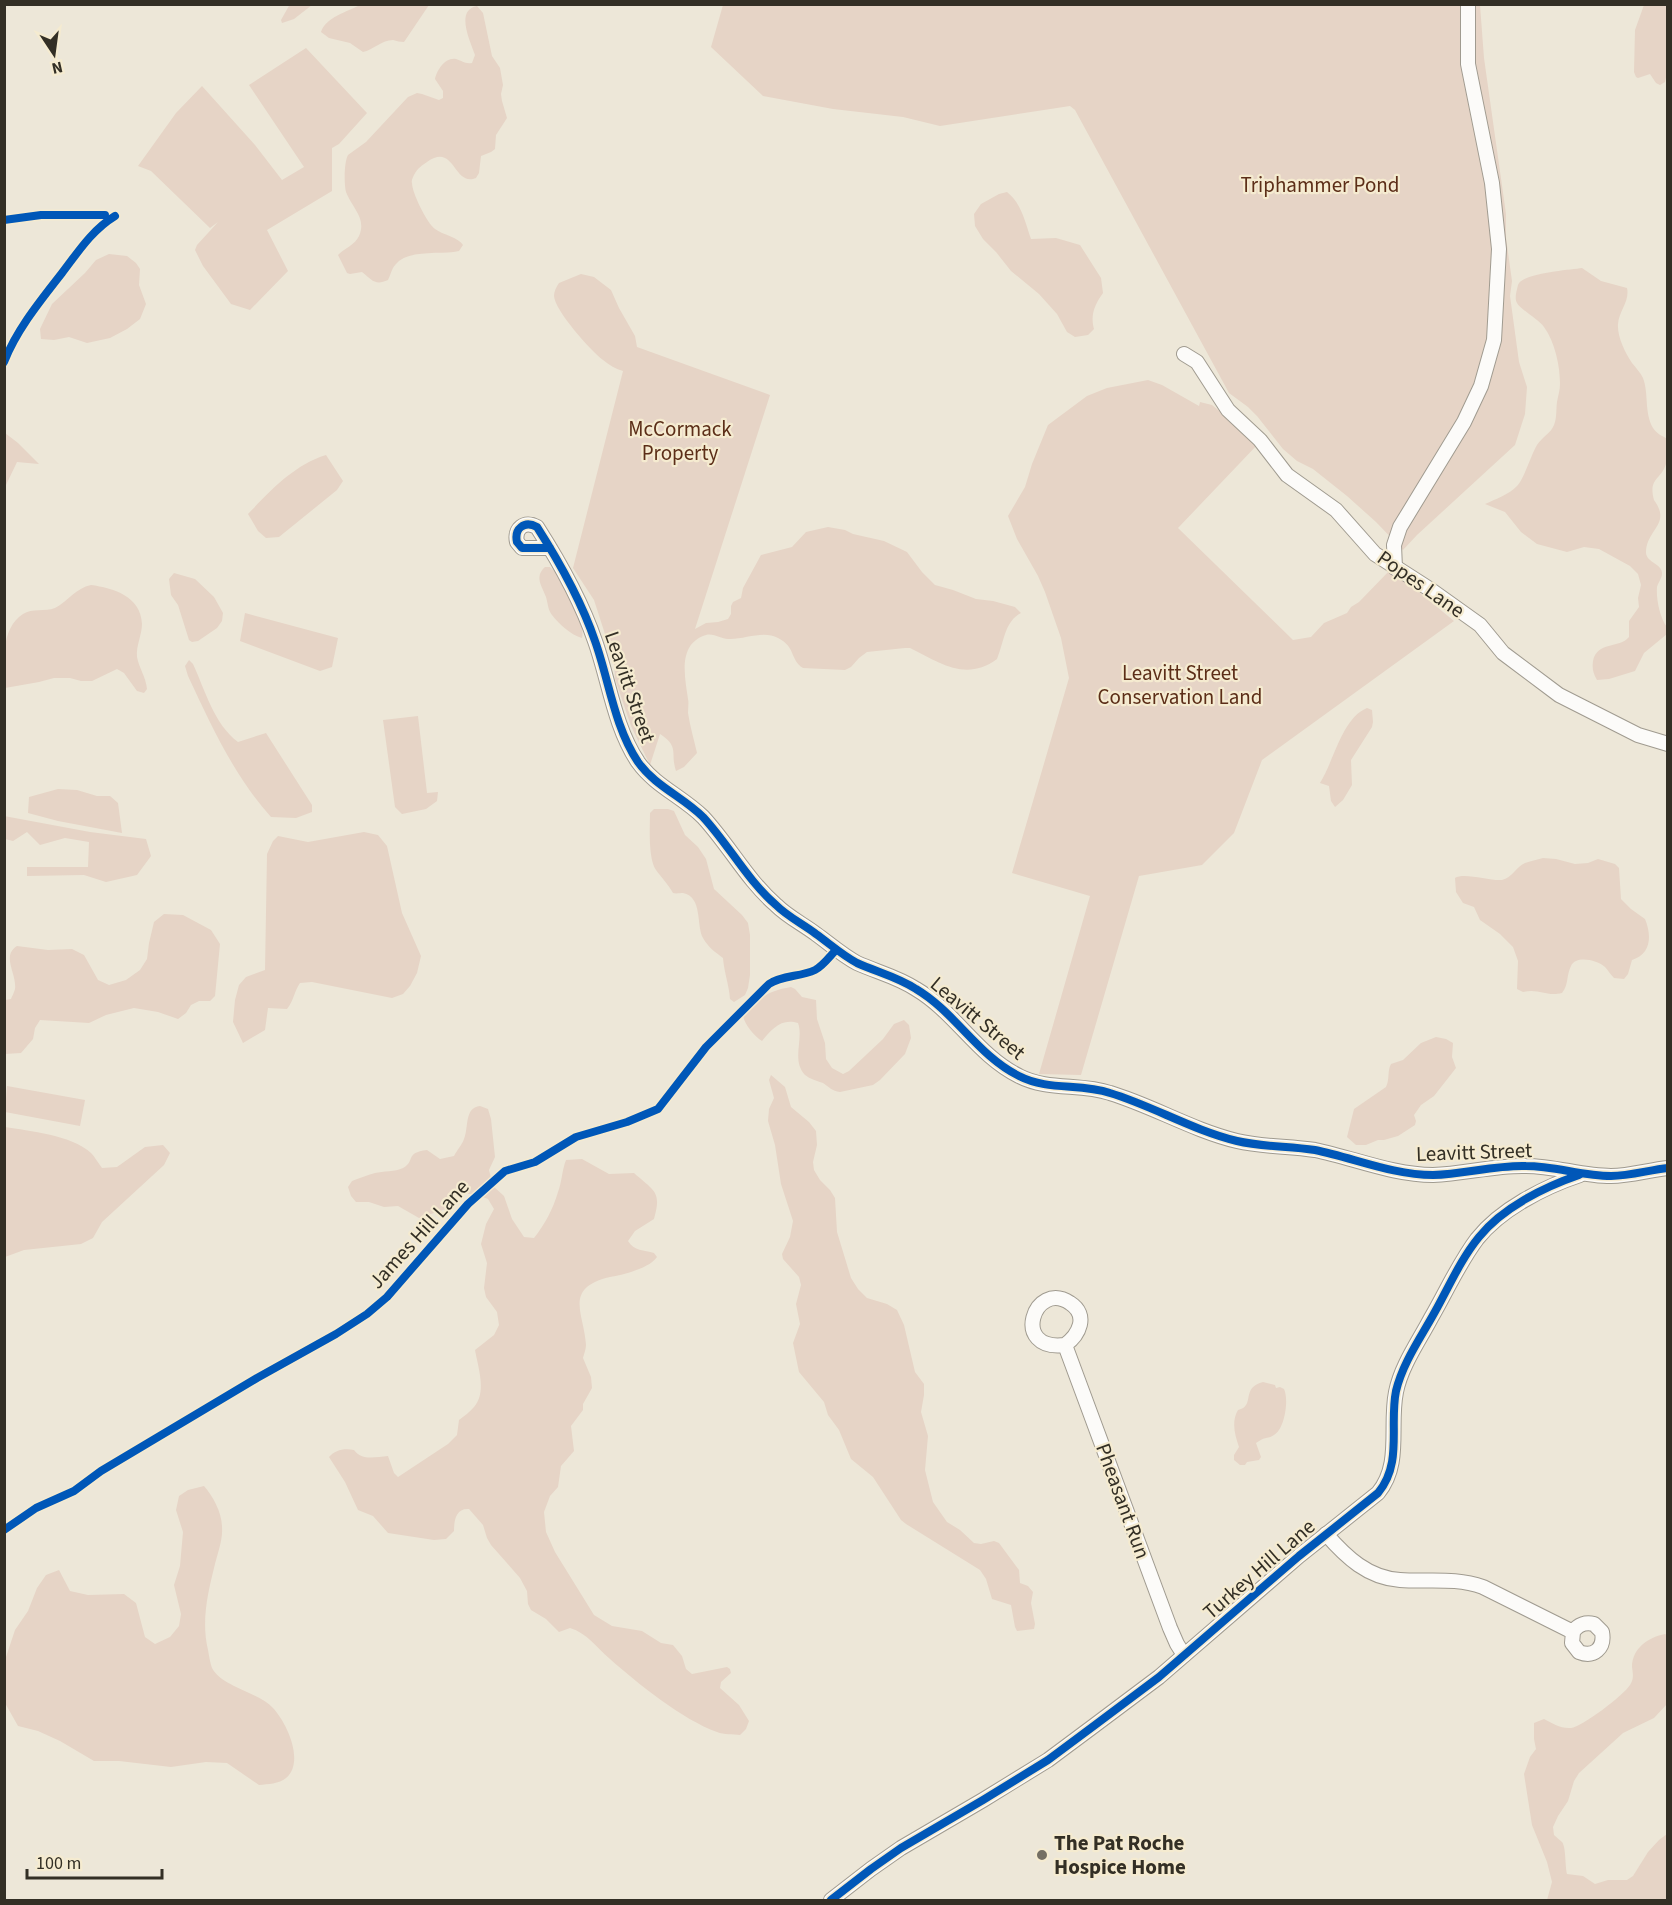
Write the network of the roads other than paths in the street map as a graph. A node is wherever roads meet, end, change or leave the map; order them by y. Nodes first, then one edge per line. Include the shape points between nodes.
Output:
1 (1468, 4) edge
2 (1184, 354) dead end
3 (550, 548) dead end
4 (1395, 568) junction
5 (1668, 744) edge
6 (1547, 1168) junction
7 (1668, 1168) edge
8 (1582, 1174) junction
9 (1551, 1185) junction
10 (1065, 1345) dead end
11 (1326, 1534) junction
12 (1573, 1632) dead end
13 (1184, 1655) junction
14 (831, 1900) edge

1 - 4 street via 1468,64 1492,183 1499,249 1494,340 1481,386 1464,422 1400,527 1394,545
2 - 4 street, Popes Lane via 1197,362 1228,410 1260,440 1287,475 1336,510 1375,554
3 - 6 street, Leavitt Street via 584,611 622,729 644,770 702,817 778,908 845,956 917,989 1014,1073 1041,1084 1104,1091 1234,1140 1312,1150 1404,1172 1432,1175 1508,1167
4 - 5 street, Popes Lane via 1480,625 1503,653 1559,695 1638,735
6 - 8 street, Leavitt Street
6 - 9 street
7 - 8 street, Leavitt Street via 1613,1176
8 - 9 street, Turkey Hill Lane
9 - 11 street, Turkey Hill Lane via 1507,1212 1473,1245 1398,1384 1394,1451 1388,1478 1378,1493
10 - 13 street, Pheasant Run via 1170,1628
11 - 12 street via 1353,1562 1381,1576 1468,1581
11 - 13 street, Turkey Hill Lane
13 - 14 street, Turkey Hill Lane via 1060,1752 876,1864

